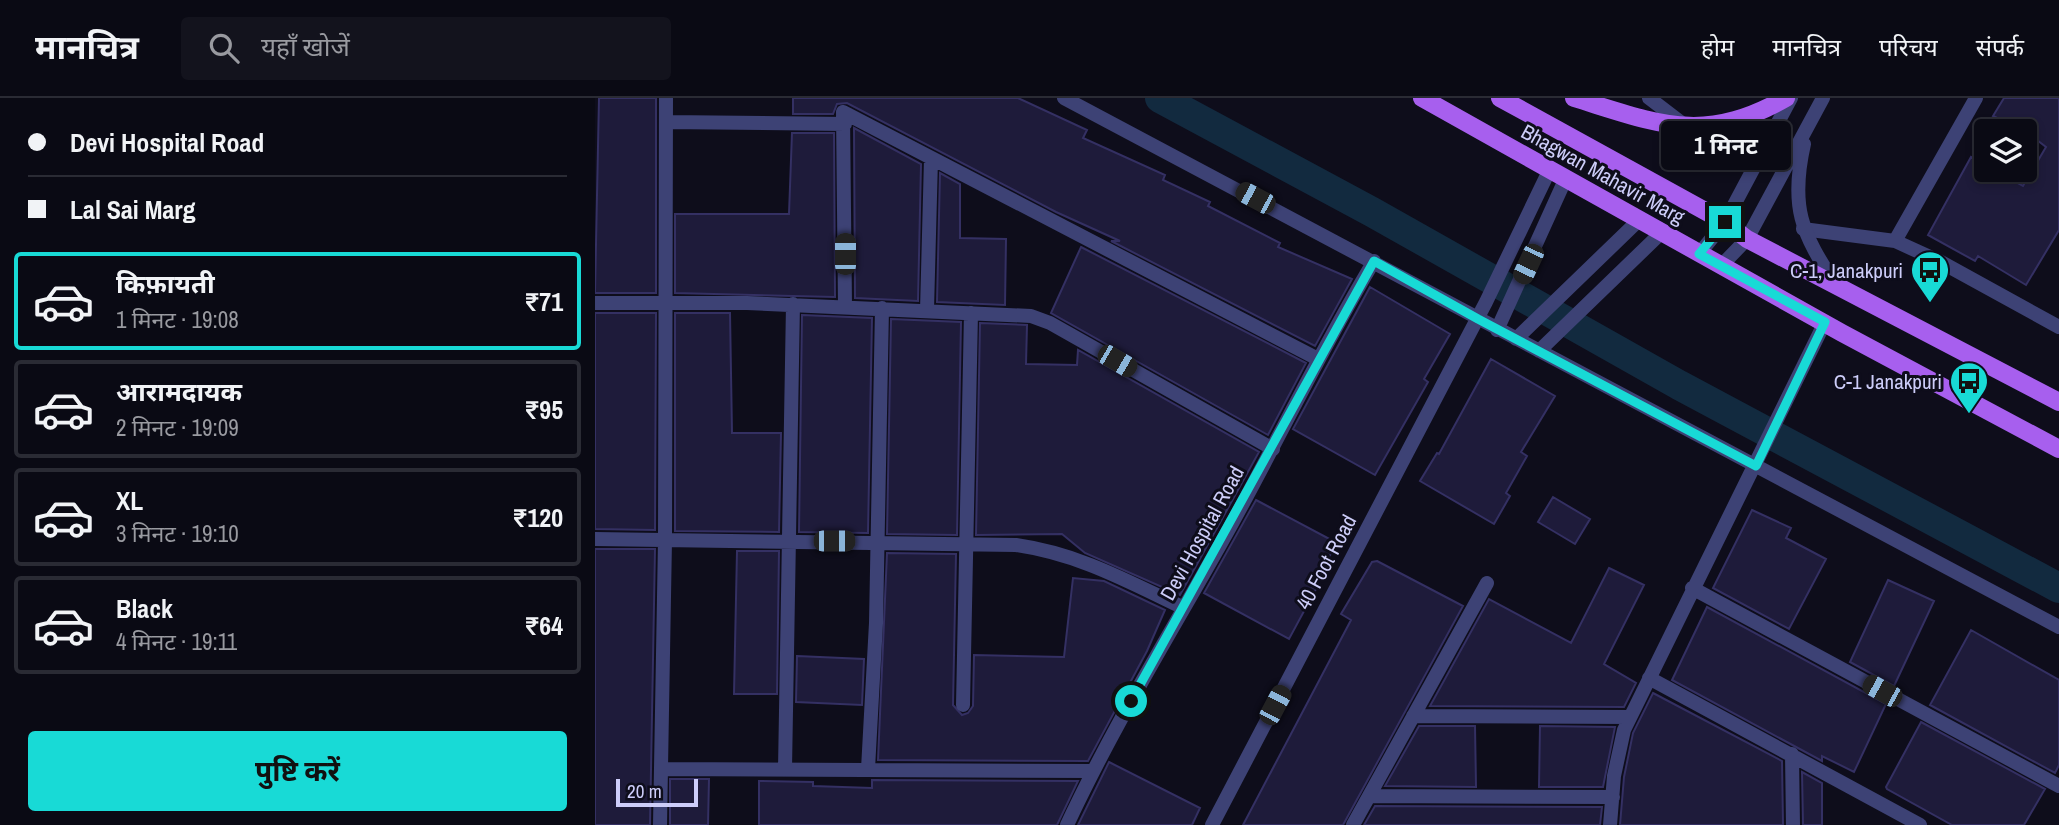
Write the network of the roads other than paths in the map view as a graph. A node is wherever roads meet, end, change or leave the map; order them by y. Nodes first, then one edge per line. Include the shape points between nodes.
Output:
1 (666, 98) edge
2 (1064, 98) edge
3 (1422, 98) edge
4 (1500, 98) edge
5 (1574, 98) edge
6 (1649, 98) edge
7 (1789, 98) edge
8 (1823, 98) edge
9 (1976, 98) edge
10 (666, 122) junction
11 (845, 124) junction
12 (1808, 126) junction
13 (1689, 128) junction
14 (931, 159) junction
15 (1549, 171) junction
16 (1566, 180) junction
17 (1639, 220) junction
18 (1725, 222) junction
19 (1803, 229) junction
20 (1661, 233) junction
21 (1747, 239) junction
22 (1895, 241) junction
23 (1699, 254) junction
24 (1374, 261) junction
25 (1721, 266) junction
26 (1837, 286) junction
27 (595, 303) edge
28 (665, 303) junction
29 (793, 304) junction
30 (845, 306) junction
31 (882, 308) junction
32 (927, 310) junction
33 (971, 313) junction
34 (1478, 319) junction
35 (1825, 322) junction
36 (2059, 327) edge
37 (1497, 330) junction
38 (1516, 339) junction
39 (1539, 351) junction
40 (1318, 359) junction
41 (2059, 402) edge
42 (1272, 449) junction
43 (2059, 449) edge
44 (1756, 466) junction
45 (595, 539) edge
46 (665, 540) junction
47 (790, 541) junction
48 (877, 542) junction
49 (965, 542) junction
50 (1487, 583) dead end
51 (1692, 588) junction
52 (1184, 608) junction
53 (2059, 628) edge
54 (1649, 678) junction
55 (963, 705) dead end
56 (1413, 716) junction
57 (1630, 717) junction
58 (1792, 754) junction
59 (661, 769) junction
60 (785, 769) junction
61 (868, 769) junction
62 (1092, 771) junction
63 (2059, 786) edge
64 (1369, 796) junction
65 (1612, 797) junction
66 (660, 825) edge
67 (1067, 825) edge
68 (1212, 825) edge
69 (1353, 825) edge
70 (1610, 825) edge
71 (1793, 825) edge
72 (1920, 825) edge

1 - 10 street
2 - 24 street
3 - 15 main road, Bhagwan Mahavir Marg
4 - 18 main road, Bhagwan Mahavir Marg
5 - 13 main road
6 - 13 street
7 - 13 main road via 1744,119
7 - 18 street
8 - 12 street
9 - 22 street
10 - 11 street
10 - 28 street
11 - 14 street via 843,112
11 - 30 street
12 - 19 street via 1798,172 1797,202
12 - 21 street
14 - 32 street
14 - 40 street
15 - 16 main road, Bhagwan Mahavir Marg
15 - 34 street, 40 Foot Road
16 - 17 main road, Bhagwan Mahavir Marg
16 - 37 street
17 - 20 main road, Bhagwan Mahavir Marg
17 - 38 street
18 - 21 main road, Bhagwan Mahavir Marg
18 - 23 street
19 - 22 street
19 - 26 street
20 - 23 main road, Bhagwan Mahavir Marg
20 - 39 street
21 - 25 street
21 - 26 main road, Bhagwan Mahavir Marg
22 - 36 street
23 - 25 main road, Bhagwan Mahavir Marg
24 - 34 street
24 - 40 street, Devi Hospital Road
25 - 35 main road, Bhagwan Mahavir Marg
26 - 41 main road, Bhagwan Mahavir Marg
27 - 28 street
28 - 29 street
28 - 46 street
29 - 30 street
29 - 47 street
30 - 31 street
31 - 32 street
31 - 48 street
32 - 33 street
33 - 42 street via 1012,313 1050,323
33 - 49 street
34 - 37 street
34 - 68 street, 40 Foot Road
35 - 43 main road, Bhagwan Mahavir Marg
35 - 44 street
37 - 38 street
38 - 39 street
39 - 44 street
40 - 42 street, Devi Hospital Road
42 - 52 street, Devi Hospital Road
44 - 51 street
44 - 53 street
45 - 46 street
46 - 47 street
46 - 59 street
47 - 48 street
47 - 60 street
48 - 49 street
48 - 61 street
49 - 52 street via 1054,550
49 - 55 street
50 - 56 street
51 - 54 street
51 - 63 street
52 - 62 street, Devi Hospital Road
54 - 57 street
54 - 58 street
56 - 57 street
56 - 64 street
57 - 65 street
58 - 71 street
58 - 72 street
59 - 60 street
59 - 66 street
60 - 61 street
61 - 62 street
62 - 67 street, Devi Hospital Road
64 - 65 street
64 - 69 street
65 - 70 street

